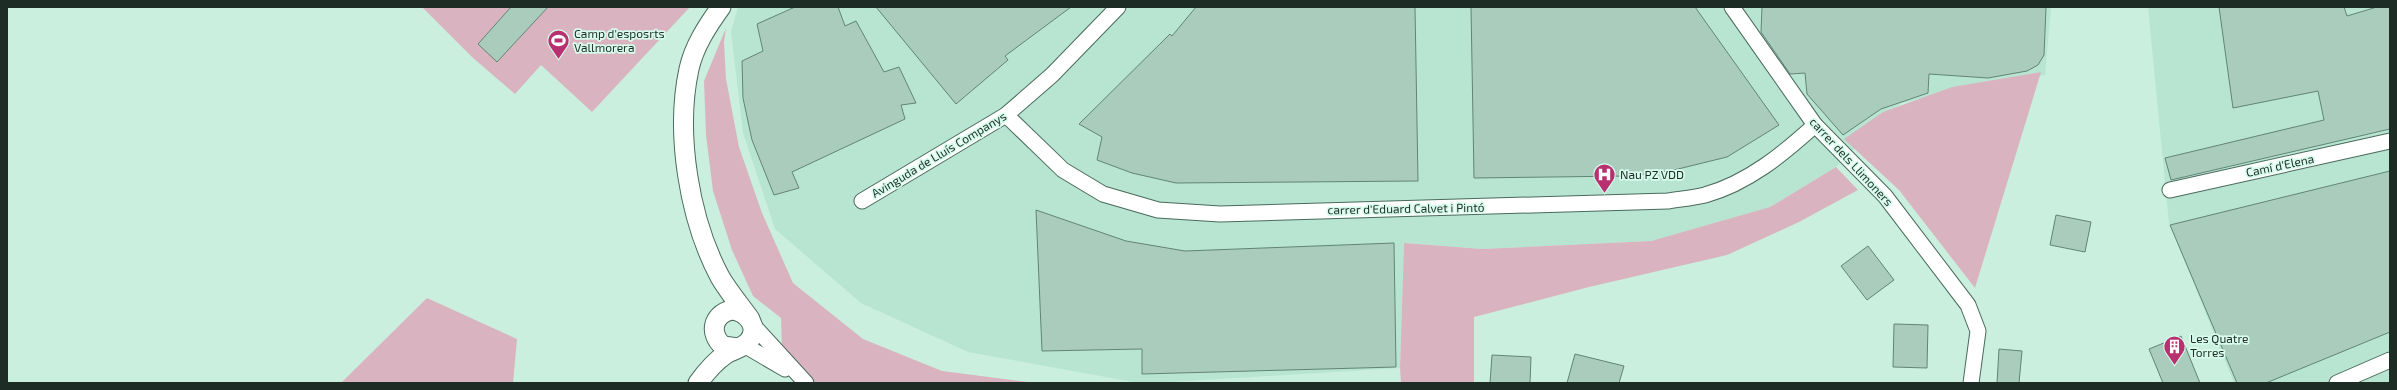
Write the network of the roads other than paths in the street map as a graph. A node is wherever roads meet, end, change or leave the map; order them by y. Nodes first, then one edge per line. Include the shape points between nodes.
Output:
1 (721, 7) edge
2 (1118, 7) edge
3 (1732, 7) edge
4 (1006, 115) junction
5 (1816, 125) junction
6 (2390, 141) edge
7 (2170, 190) dead end
8 (862, 201) dead end
9 (720, 277) junction
10 (751, 321) junction
11 (716, 326) junction
12 (741, 347) junction
13 (2390, 360) edge
14 (709, 367) junction
15 (802, 378) edge
16 (698, 383) edge
17 (1971, 383) edge
18 (2337, 383) edge

1 - 9 street via 706,27 689,68 683,134 690,192 704,239
2 - 4 street, Avinguda de Lluís Companys via 1052,75
3 - 5 street, carrer dels Llimoners
4 - 5 street, carrer d'Eduard Calvet i Pintó via 1063,170 1103,194 1158,210 1220,214 1668,201 1705,195 1746,178 1786,151
4 - 8 street, Avinguda de Lluís Companys
5 - 17 street, carrer dels Llimoners via 1885,196 1968,305 1978,331
6 - 7 street, Camí d'Elena
9 - 10 street
9 - 11 street
10 - 11 street via 742,312 731,310
10 - 12 street via 752,336
10 - 15 street
11 - 12 street via 723,346
11 - 14 street via 715,352
12 - 14 street
12 - 15 street
13 - 18 street
14 - 16 street

